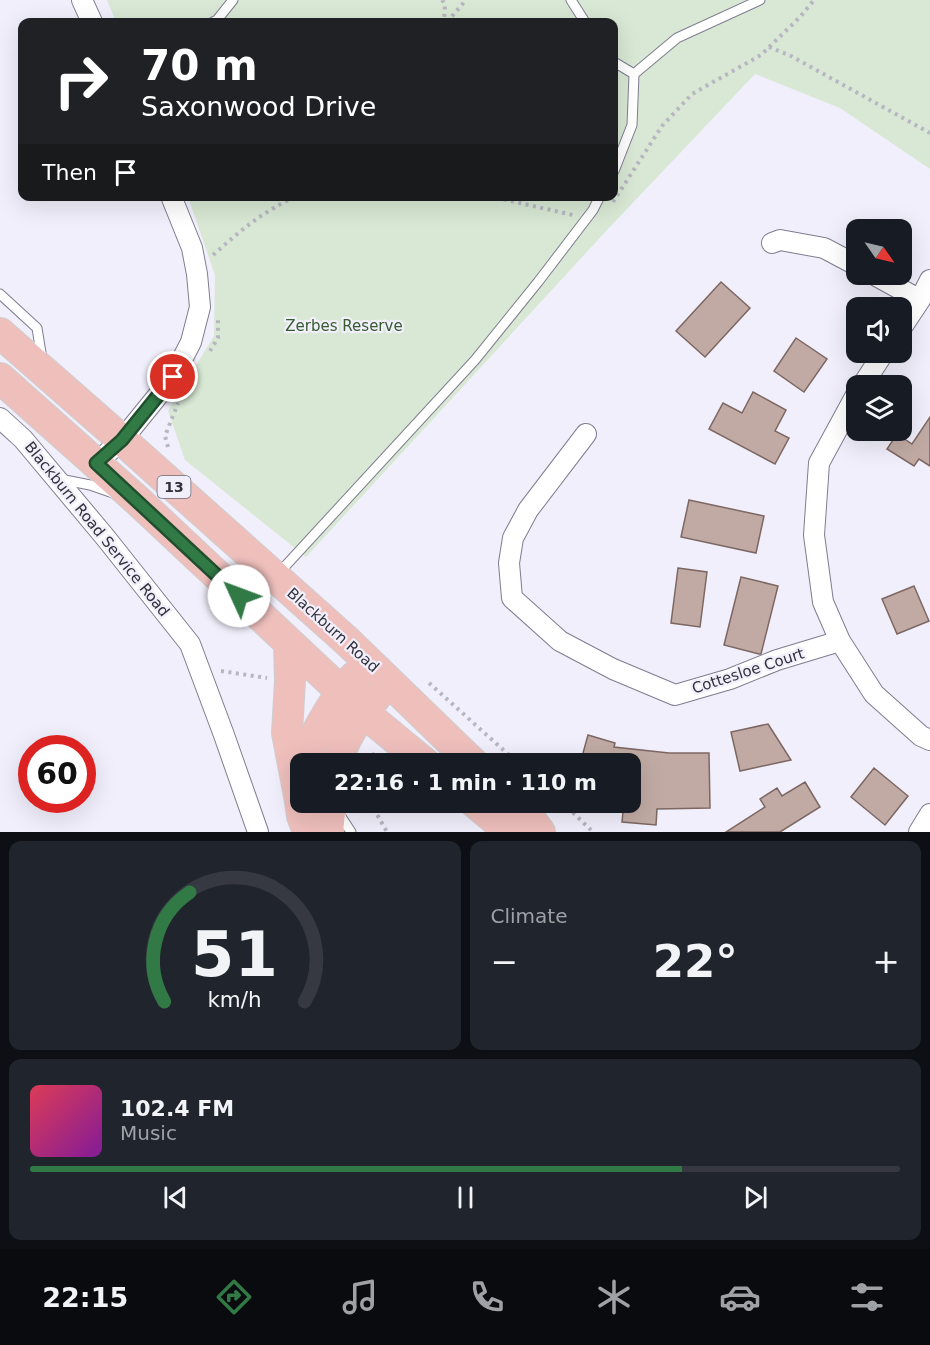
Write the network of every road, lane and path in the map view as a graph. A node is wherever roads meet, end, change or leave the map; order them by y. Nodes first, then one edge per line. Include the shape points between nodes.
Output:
1 (82, 0) edge
2 (233, 0) edge
3 (442, 0) edge
4 (466, 0) edge
5 (571, 0) edge
6 (760, 0) edge
7 (814, 0) edge
8 (90, 18) edge
9 (219, 18) edge
10 (445, 18) edge
11 (449, 18) edge
12 (582, 18) edge
13 (769, 47) junction
14 (618, 64) edge
15 (634, 74) junction
16 (930, 133) edge
17 (618, 161) edge
18 (618, 196) edge
19 (173, 201) edge
20 (286, 201) edge
21 (510, 201) edge
22 (598, 201) edge
23 (578, 206) dead end
24 (772, 243) dead end
25 (213, 256) dead end
26 (846, 260) edge
27 (930, 280) edge
28 (893, 285) edge
29 (0, 294) edge
30 (920, 300) junction
31 (912, 312) edge
32 (0, 333) edge
33 (44, 372) junction
34 (0, 378) edge
35 (846, 413) edge
36 (0, 418) edge
37 (586, 434) dead end
38 (122, 440) junction
39 (96, 463) junction
40 (56, 479) junction
41 (138, 501) junction
42 (275, 578) junction
43 (840, 641) junction
44 (289, 644) junction
45 (368, 662) junction
46 (199, 668) junction
47 (290, 681) junction
48 (341, 692) junction
49 (363, 712) junction
50 (930, 740) edge
51 (292, 753) edge
52 (312, 753) edge
53 (339, 753) edge
54 (413, 753) edge
55 (463, 753) edge
56 (302, 813) edge
57 (330, 813) edge
58 (338, 813) edge
59 (376, 813) edge
60 (487, 813) edge
61 (524, 813) edge
62 (573, 813) edge
63 (930, 814) edge
64 (258, 832) edge
65 (308, 832) edge
66 (328, 832) edge
67 (351, 832) edge
68 (387, 832) edge
69 (510, 832) edge
70 (540, 832) edge
71 (593, 832) edge
72 (919, 832) edge

1 - 8 street
2 - 9 lane
3 - 10 path
4 - 11 path
5 - 12 lane
6 - 15 lane via 677,38
7 - 13 path
13 - 16 path
13 - 18 path via 692,94 662,126
14 - 15 lane
15 - 17 lane via 632,125
19 - 38 street via 192,248 200,307 190,342 173,377
20 - 25 path via 239,231
21 - 23 path via 572,216
22 - 42 lane via 475,360
24 - 26 street via 780,240 824,248
27 - 30 street
28 - 30 street
29 - 33 lane via 37,328
30 - 31 street
32 - 33 main road, Blackburn Road / 13
33 - 38 main road, Blackburn Road / 13
34 - 39 main road, 13
35 - 43 street via 819,463 814,535 823,602
36 - 40 street, Blackburn Road Service Road
37 - 43 street, Cottesloe Court via 528,510 513,538 509,563 512,598 560,641 675,695
38 - 39 street
38 - 42 main road, Blackburn Road / 13
39 - 41 main road, 13
40 - 41 lane via 90,485
40 - 46 street, Blackburn Road Service Road via 190,644
41 - 44 main road, 13
42 - 45 main road, Blackburn Road / 13
43 - 50 street via 874,694
44 - 47 main road
44 - 48 main road
45 - 48 main road
45 - 49 main road
45 - 55 main road, Blackburn Road
46 - 47 path
46 - 64 street, Blackburn Road Service Road
47 - 51 main road via 287,733
48 - 49 main road
48 - 52 main road via 325,718
49 - 53 main road
49 - 54 main road
56 - 65 main road
57 - 66 main road
58 - 67 lane
59 - 68 path
60 - 69 main road
61 - 70 main road
62 - 71 path
63 - 72 street

